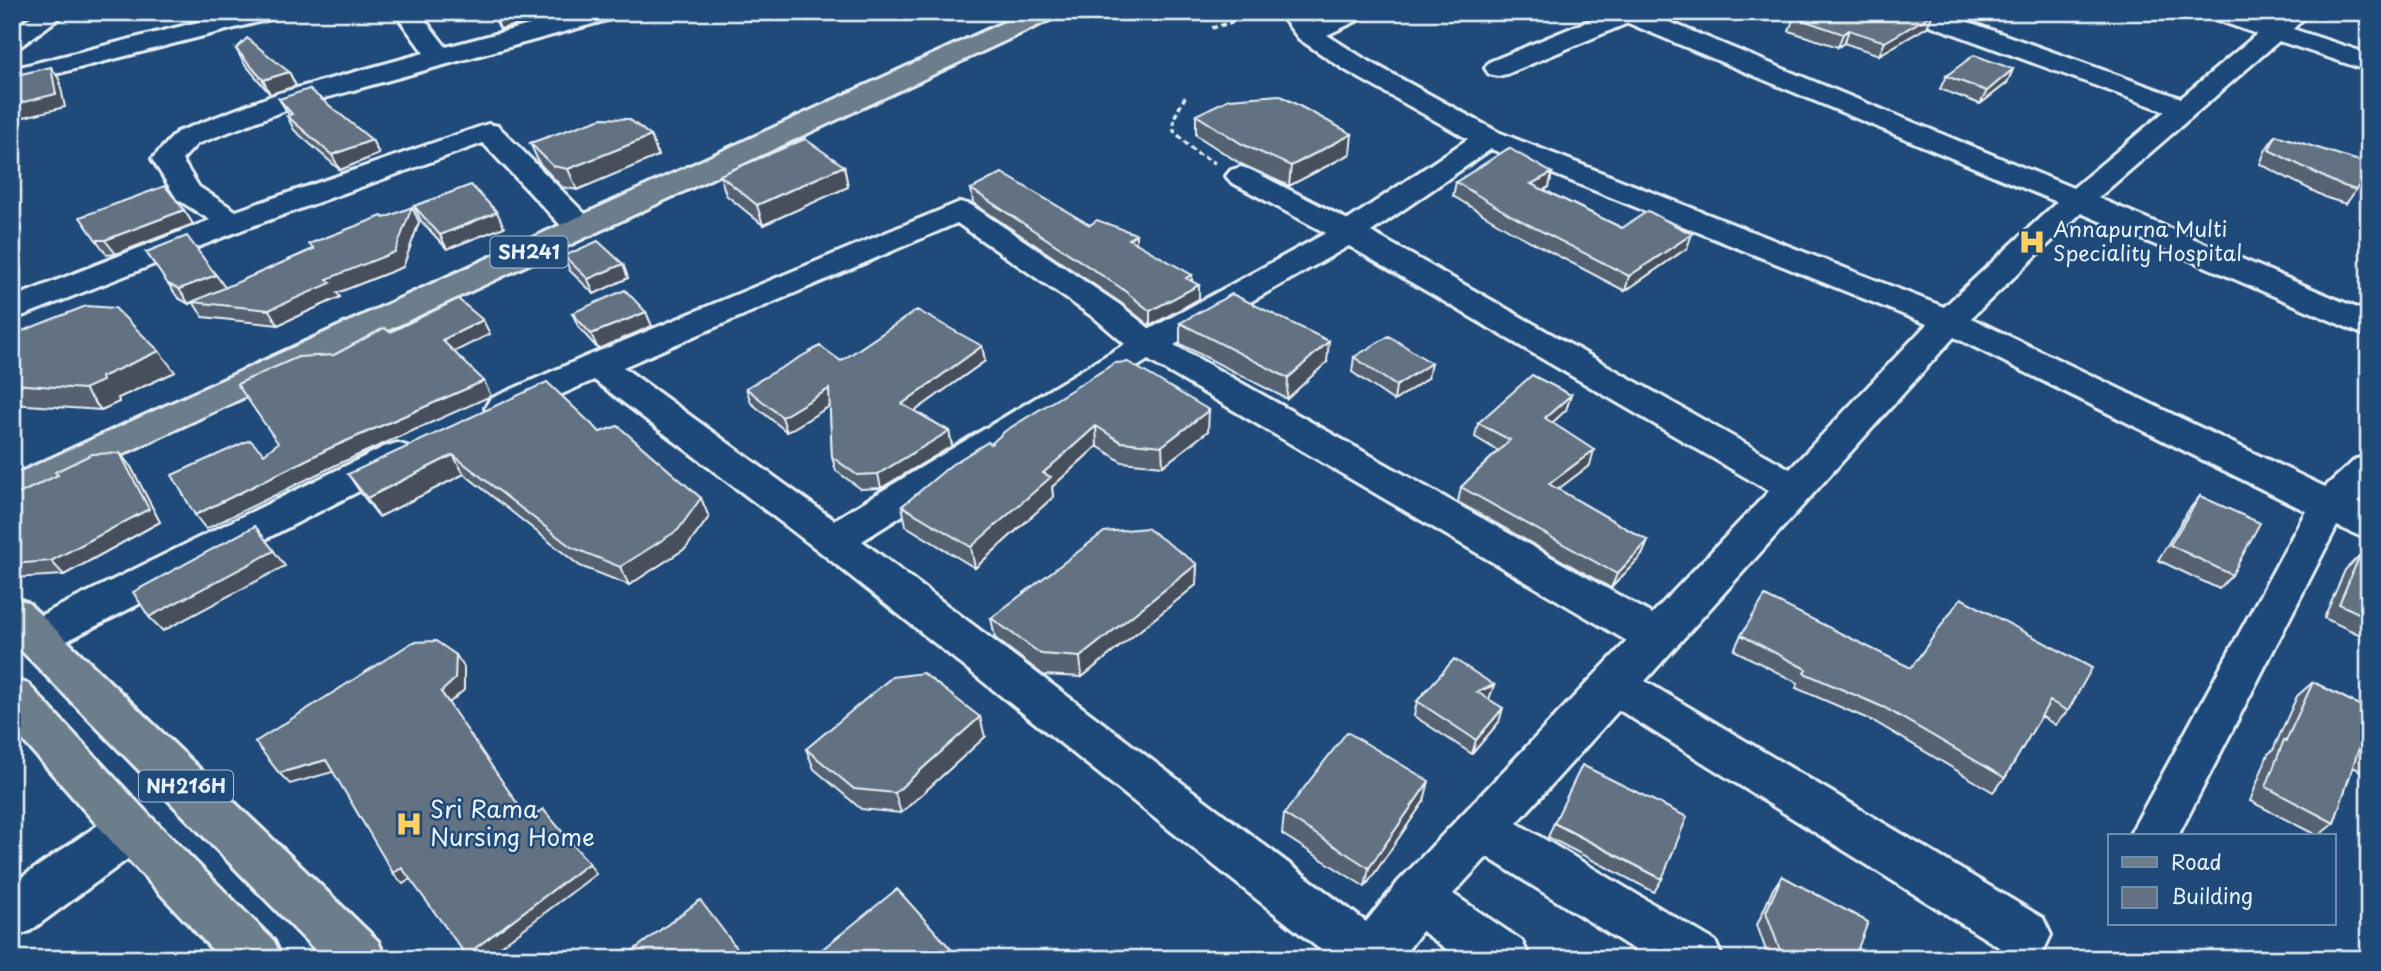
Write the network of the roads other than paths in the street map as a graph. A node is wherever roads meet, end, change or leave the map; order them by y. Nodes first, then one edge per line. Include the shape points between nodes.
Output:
1 (55, 12) edge
2 (269, 12) edge
3 (406, 12) edge
4 (609, 12) edge
5 (1047, 12) edge
6 (1356, 12) edge
7 (1917, 12) edge
8 (2217, 12) edge
9 (1628, 13) edge
10 (2288, 22) edge
11 (1299, 23) edge
12 (12, 41) edge
13 (440, 56) junction
14 (2369, 63) edge
15 (1498, 68) dead end
16 (12, 77) edge
17 (2185, 108) junction
18 (1488, 138) junction
19 (1241, 176) road end
20 (2077, 200) junction
21 (233, 222) junction
22 (581, 228) junction
23 (1349, 233) junction
24 (12, 310) edge
25 (1950, 321) junction
26 (2369, 326) edge
27 (1149, 345) junction
28 (597, 365) junction
29 (468, 424) edge
30 (429, 441) edge
31 (2369, 469) edge
32 (1795, 489) junction
33 (12, 492) edge
34 (2328, 506) junction
35 (2369, 525) edge
36 (833, 540) junction
37 (24, 626) edge
38 (1659, 639) junction
39 (1615, 685) junction
40 (12, 697) edge
41 (1482, 828) junction
42 (131, 829) junction
43 (2154, 834) dead end
44 (1417, 898) junction
45 (12, 914) edge
46 (2025, 935) dead end
47 (1370, 958) edge
48 (256, 959) edge
49 (360, 959) edge
50 (1504, 959) edge
51 (1696, 959) edge

1 - 12 street
2 - 16 street
3 - 13 street
4 - 13 street
5 - 22 main road, SH241
6 - 11 street
7 - 17 street
8 - 10 street
9 - 15 street
9 - 20 street
10 - 14 street
10 - 17 street
11 - 18 street via 1354,64
13 - 21 street via 289,99 187,138 167,159 188,193
17 - 20 street
18 - 23 street
18 - 25 street
19 - 23 street
20 - 25 street
20 - 26 street
21 - 22 street via 488,132
21 - 24 street
22 - 33 main road, SH241
23 - 27 street
23 - 32 street
25 - 32 street
25 - 34 street
27 - 28 street via 960,212
27 - 36 street
27 - 38 street
28 - 29 street
28 - 36 street
30 - 37 street
31 - 34 street
32 - 38 street
34 - 35 street
34 - 43 street
36 - 47 street
37 - 49 main road, NH216H
38 - 39 street
39 - 41 street
39 - 46 street
40 - 42 main road, NH216H
41 - 44 street
41 - 51 street
42 - 45 street
42 - 48 main road, NH216H
44 - 47 street
44 - 50 street

